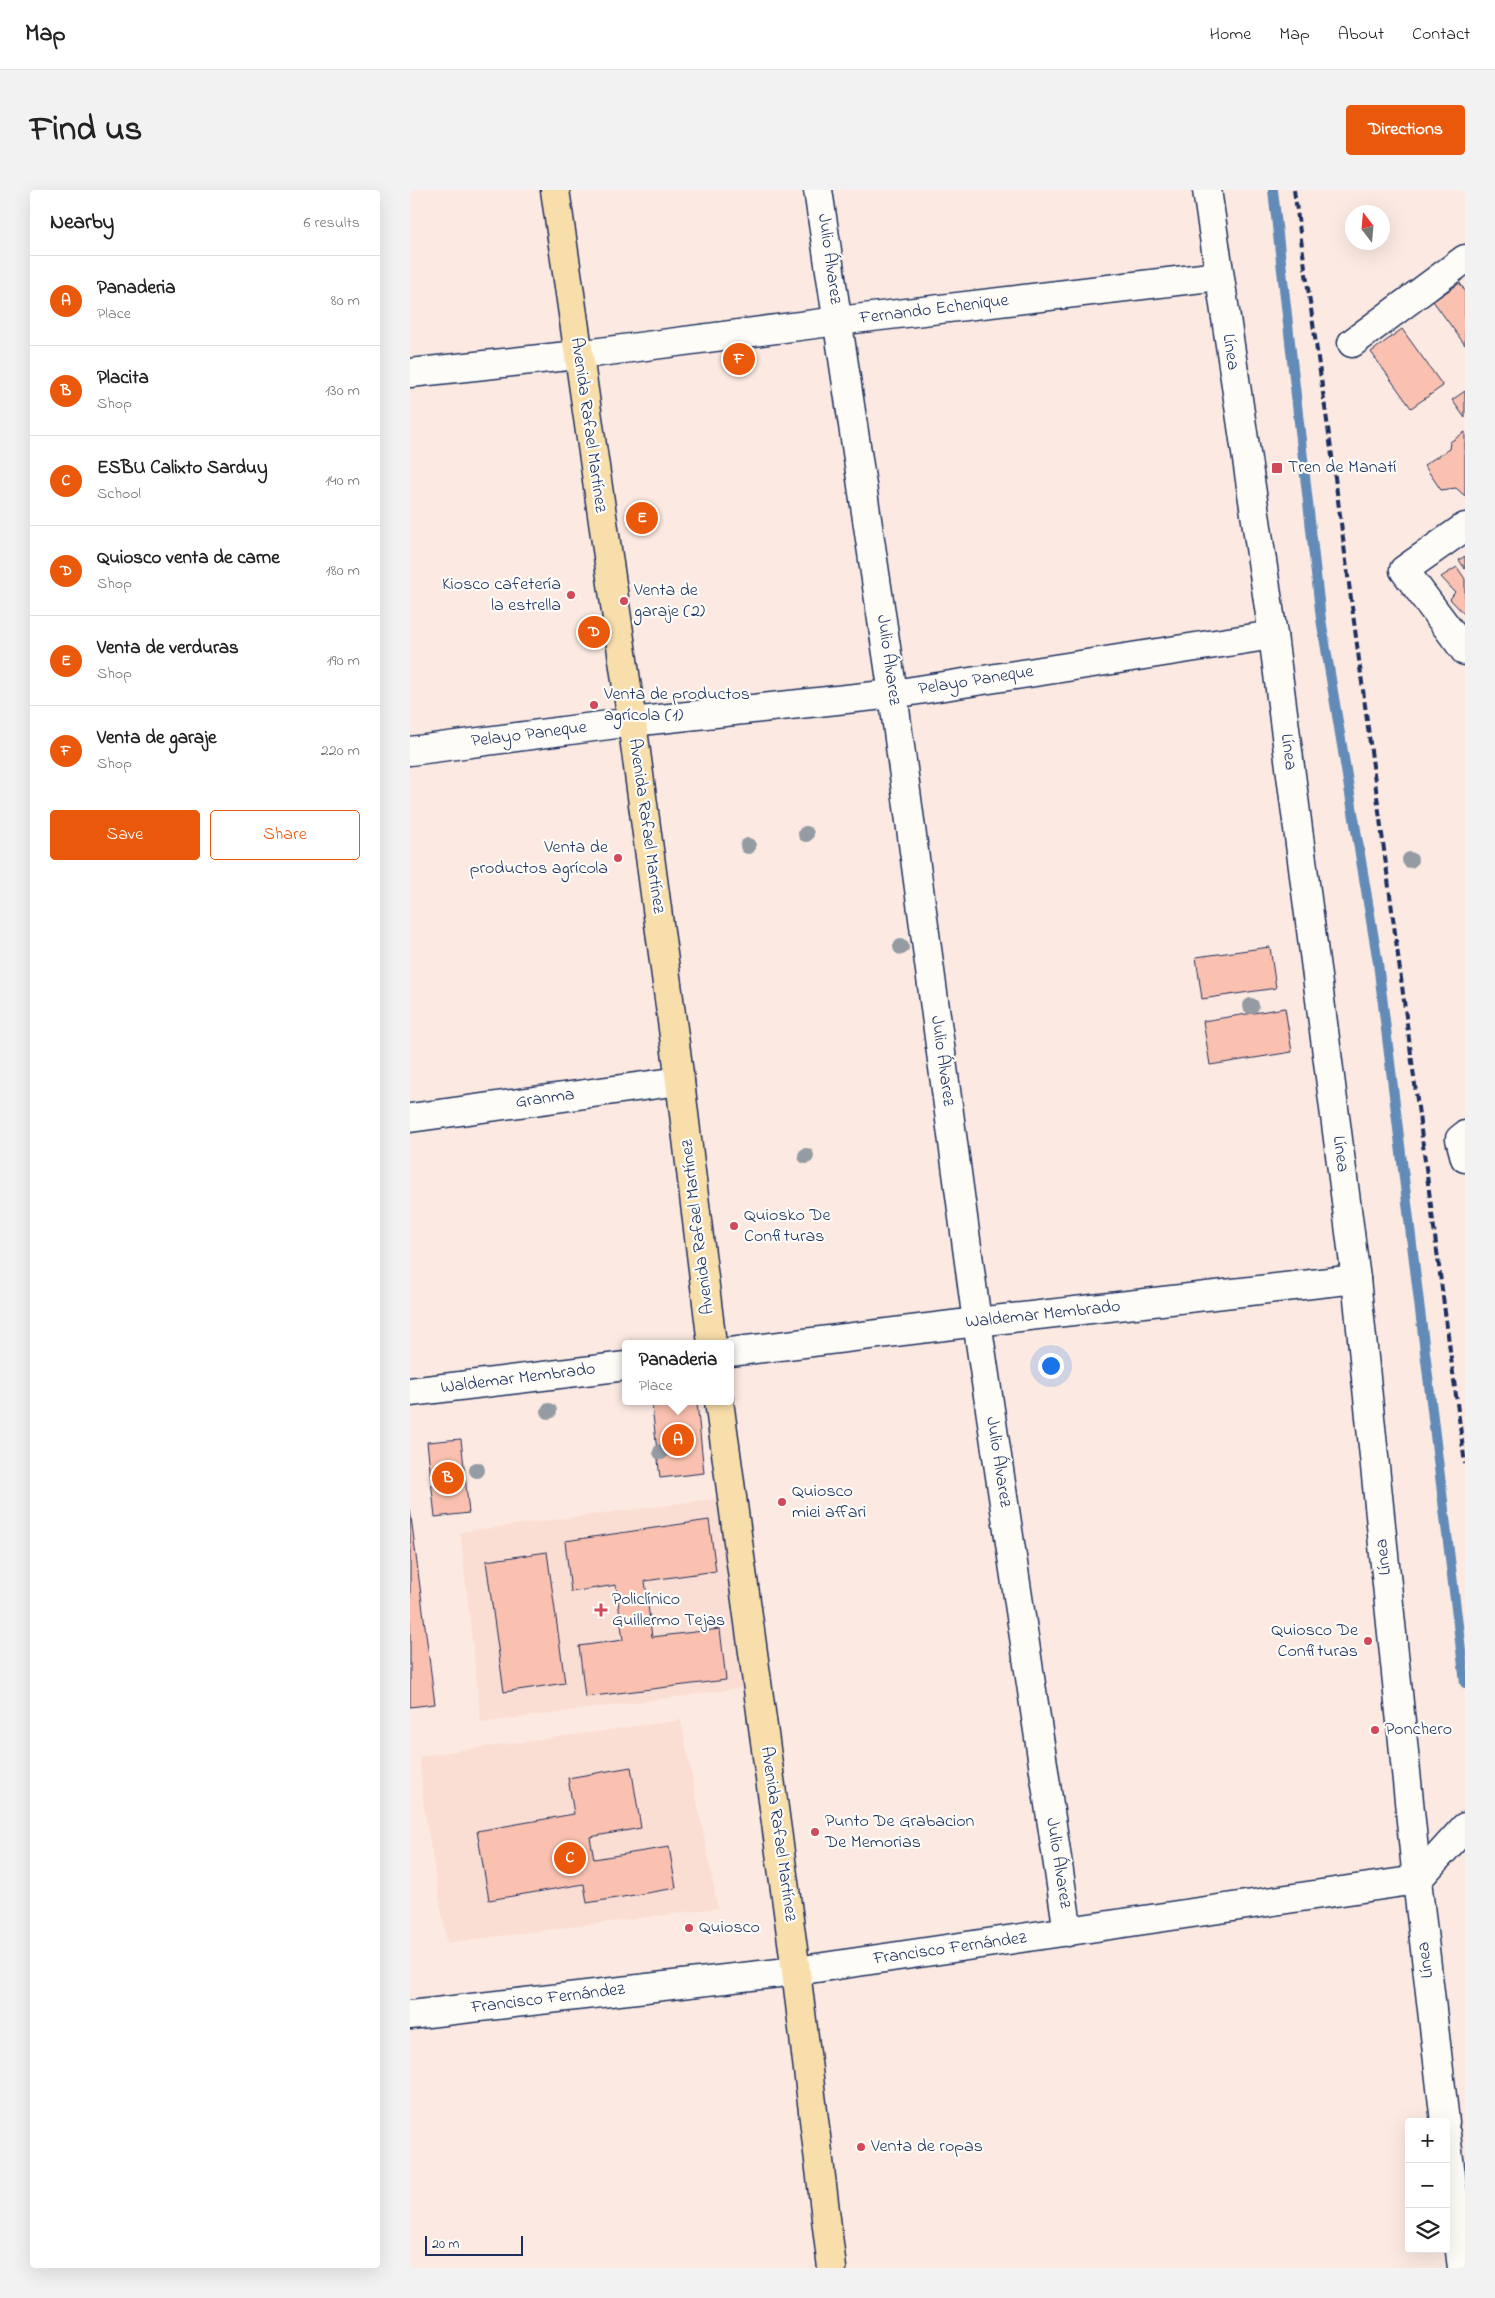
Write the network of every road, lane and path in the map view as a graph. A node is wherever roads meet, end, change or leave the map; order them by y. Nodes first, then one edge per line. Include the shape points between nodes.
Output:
1 (555, 190) edge
2 (818, 190) edge
3 (1207, 190) edge
4 (1465, 259) edge
5 (1219, 276) junction
6 (838, 321) junction
7 (1352, 344) dead end
8 (577, 355) junction
9 (410, 373) edge
10 (1465, 527) edge
11 (1273, 634) junction
12 (1465, 651) edge
13 (893, 694) junction
14 (632, 722) junction
15 (410, 750) edge
16 (680, 1081) junction
17 (410, 1118) edge
18 (1356, 1280) junction
19 (977, 1322) junction
20 (712, 1340) edge
21 (734, 1352) edge
22 (622, 1366) edge
23 (410, 1392) edge
24 (720, 1405) edge
25 (1465, 1827) edge
26 (1417, 1880) junction
27 (1068, 1932) junction
28 (796, 1971) junction
29 (410, 2015) edge
30 (1445, 2118) edge
31 (1449, 2163) edge
32 (832, 2268) edge
33 (1462, 2268) edge

1 - 8 main road, Avenida Rafael Martínez
2 - 6 street, Julio Álvarez
3 - 5 street, Línea
4 - 7 street
5 - 6 street, Fernando Echenique
5 - 11 street, Línea
6 - 8 street, Fernando Echenique
6 - 13 street, Julio Álvarez
8 - 9 street, Fernando Echenique
8 - 14 main road, Avenida Rafael Martínez
10 - 12 street via 1404,570
11 - 13 street, Pelayo Paneque
11 - 18 street, Línea
13 - 14 street, Pelayo Paneque
13 - 19 street, Julio Álvarez
14 - 15 street, Pelayo Paneque
14 - 16 main road, Avenida Rafael Martínez
16 - 17 street, Granma
16 - 20 main road, Avenida Rafael Martínez
18 - 19 street, Waldemar Membrado
18 - 26 street, Línea
19 - 21 street, Waldemar Membrado
19 - 27 street, Julio Álvarez
22 - 23 street, Waldemar Membrado
24 - 28 main road, Avenida Rafael Martínez
25 - 26 street
26 - 27 street, Francisco Fernández
26 - 30 street, Línea
27 - 28 street, Francisco Fernández
28 - 29 street, Francisco Fernández
28 - 32 main road, Avenida Rafael Martínez
31 - 33 street

